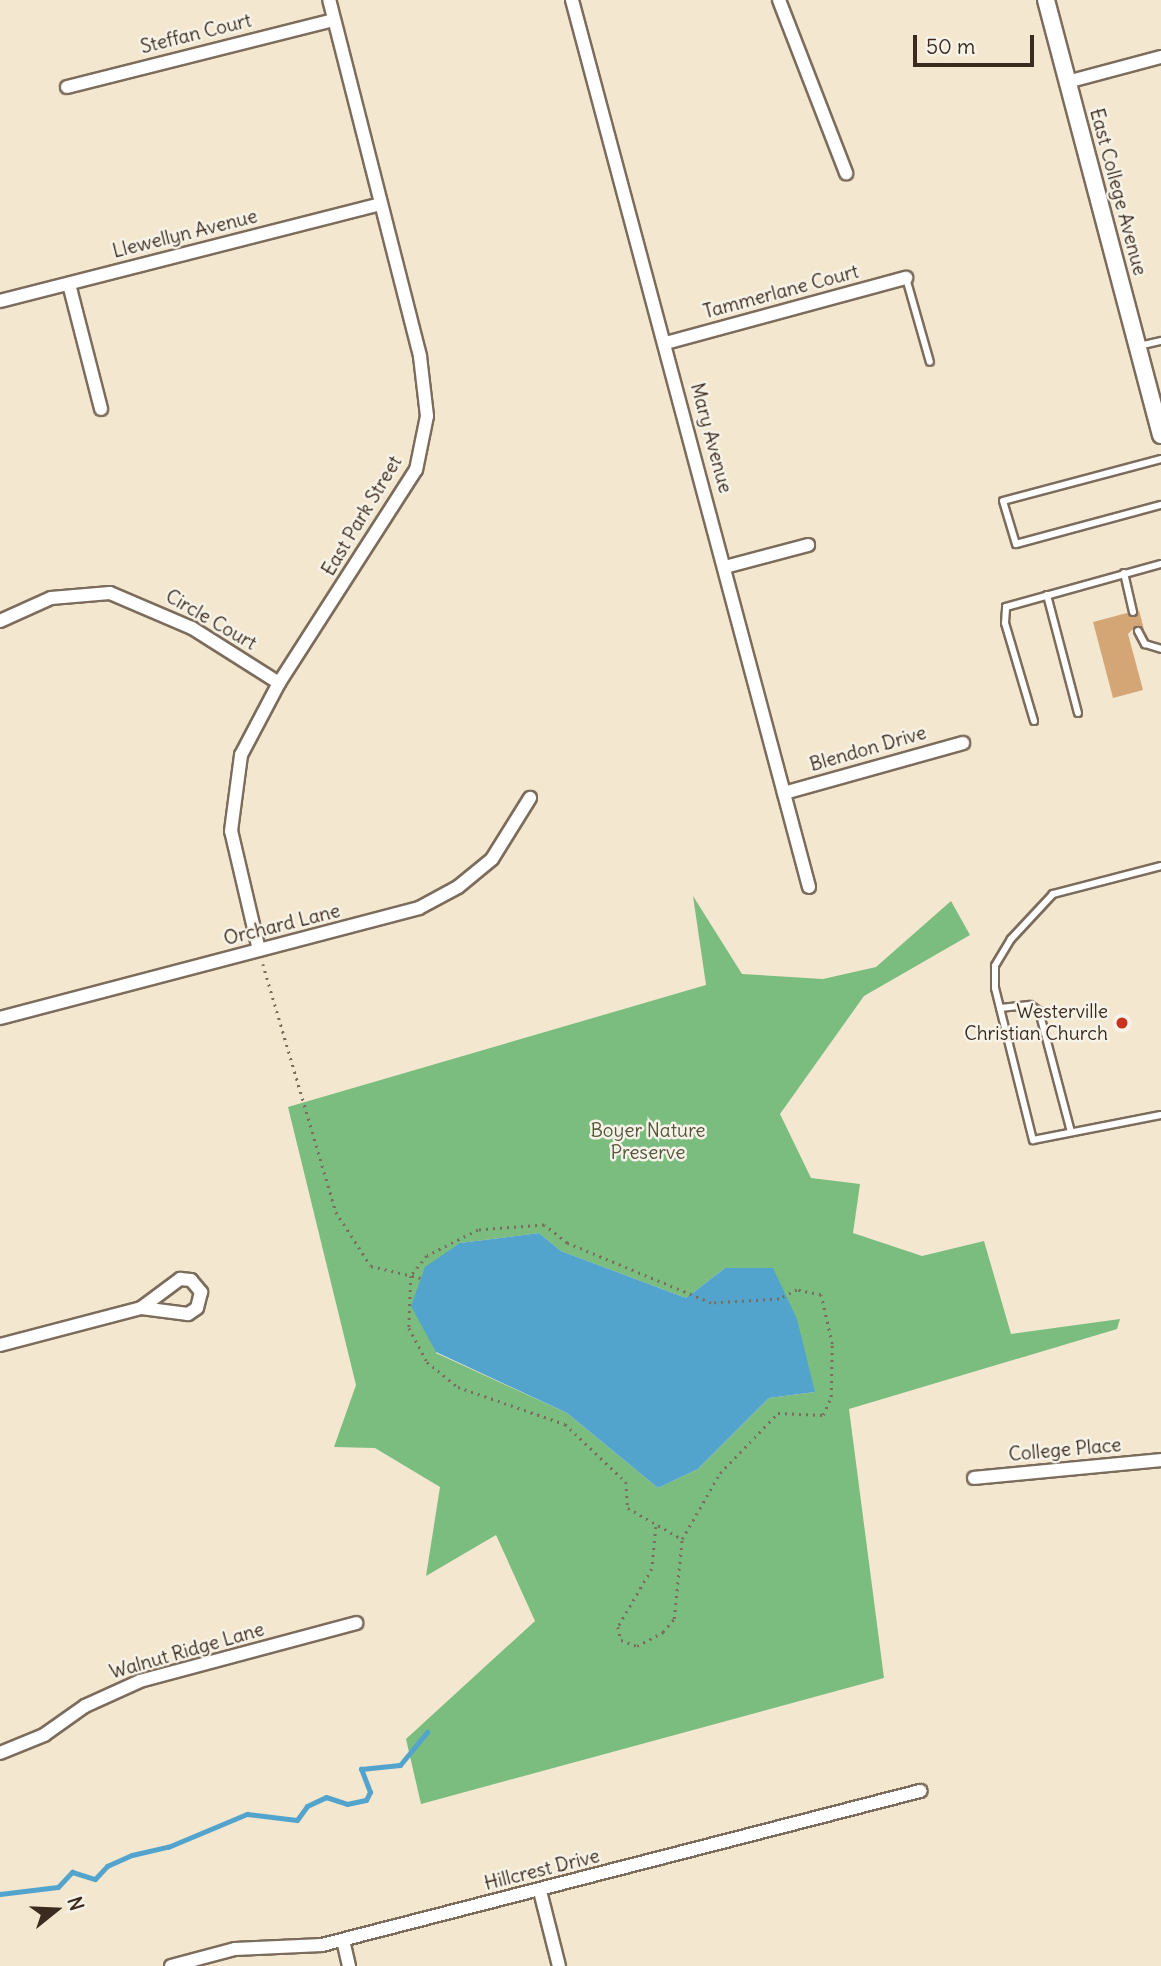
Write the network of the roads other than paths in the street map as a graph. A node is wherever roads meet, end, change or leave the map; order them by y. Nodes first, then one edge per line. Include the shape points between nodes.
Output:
1 (329, 0) edge
2 (572, 0) edge
3 (779, 0) edge
4 (1046, 0) edge
5 (334, 20) junction
6 (1161, 57) edge
7 (1067, 82) junction
8 (67, 88) dead end
9 (846, 173) dead end
10 (380, 204) junction
11 (906, 278) joint
12 (69, 284) junction
13 (0, 301) edge
14 (1161, 341) edge
15 (666, 343) junction
16 (1138, 347) junction
17 (930, 362) dead end
18 (101, 409) dead end
19 (1161, 435) edge
20 (1161, 458) edge
21 (1161, 505) edge
22 (807, 544) dead end
23 (1161, 564) edge
24 (725, 566) junction
25 (1124, 573) junction
26 (1047, 594) junction
27 (1133, 612) dead end
28 (0, 621) edge
29 (1138, 631) dead end
30 (1161, 649) edge
31 (279, 683) junction
32 (1078, 713) dead end
33 (1034, 721) dead end
34 (963, 743) dead end
35 (784, 793) junction
36 (530, 798) dead end
37 (1161, 866) edge
38 (809, 887) dead end
39 (259, 950) junction
40 (1000, 1008) junction
41 (0, 1018) edge
42 (1161, 1115) edge
43 (1071, 1132) junction
44 (141, 1308) dead end
45 (0, 1345) edge
46 (1161, 1460) edge
47 (974, 1478) dead end
48 (356, 1623) dead end
49 (0, 1753) edge
50 (920, 1791) dead end
51 (540, 1891) junction
52 (343, 1940) junction
53 (171, 1966) edge
54 (349, 1966) edge
55 (559, 1966) edge

1 - 5 street, East Park Street
2 - 15 street, Mary Avenue
3 - 9 street
4 - 7 street, East College Avenue
5 - 8 street, Steffan Court
5 - 10 street, East Park Street
6 - 7 street
7 - 16 street, East College Avenue
10 - 12 street, Llewellyn Avenue
10 - 31 street, East Park Street via 424,376 426,436 416,470 398,501
11 - 15 street, Tammerlane Court
11 - 17 lane
12 - 13 street, Llewellyn Avenue
12 - 18 street
14 - 16 lane
15 - 24 street, Mary Avenue
16 - 19 street, East College Avenue
20 - 21 lane via 1003,502 1016,544
22 - 24 street
23 - 25 lane
24 - 35 street, Mary Avenue
25 - 26 lane
25 - 27 lane
26 - 32 lane
26 - 33 lane via 1006,607 1005,623
28 - 31 street, Circle Court via 51,598 110,593 192,628
29 - 30 lane via 1145,644
31 - 39 street, East Park Street via 241,755 233,803 234,853
34 - 35 street, Blendon Drive
35 - 38 street, Mary Avenue
36 - 39 street, Orchard Lane via 492,859 458,887 418,908
37 - 40 lane via 1053,894 1011,939 995,966
39 - 41 street, Orchard Lane
40 - 43 lane via 1030,1005 1038,1011
40 - 43 lane via 1033,1140
42 - 43 lane
44 - 45 street
46 - 47 street, College Place
48 - 49 street, Walnut Ridge Lane via 140,1681 85,1706 44,1735
50 - 51 street, Hillcrest Drive
51 - 52 street, Hillcrest Drive
51 - 55 street
52 - 53 street, Hillcrest Drive via 235,1949
52 - 54 street

